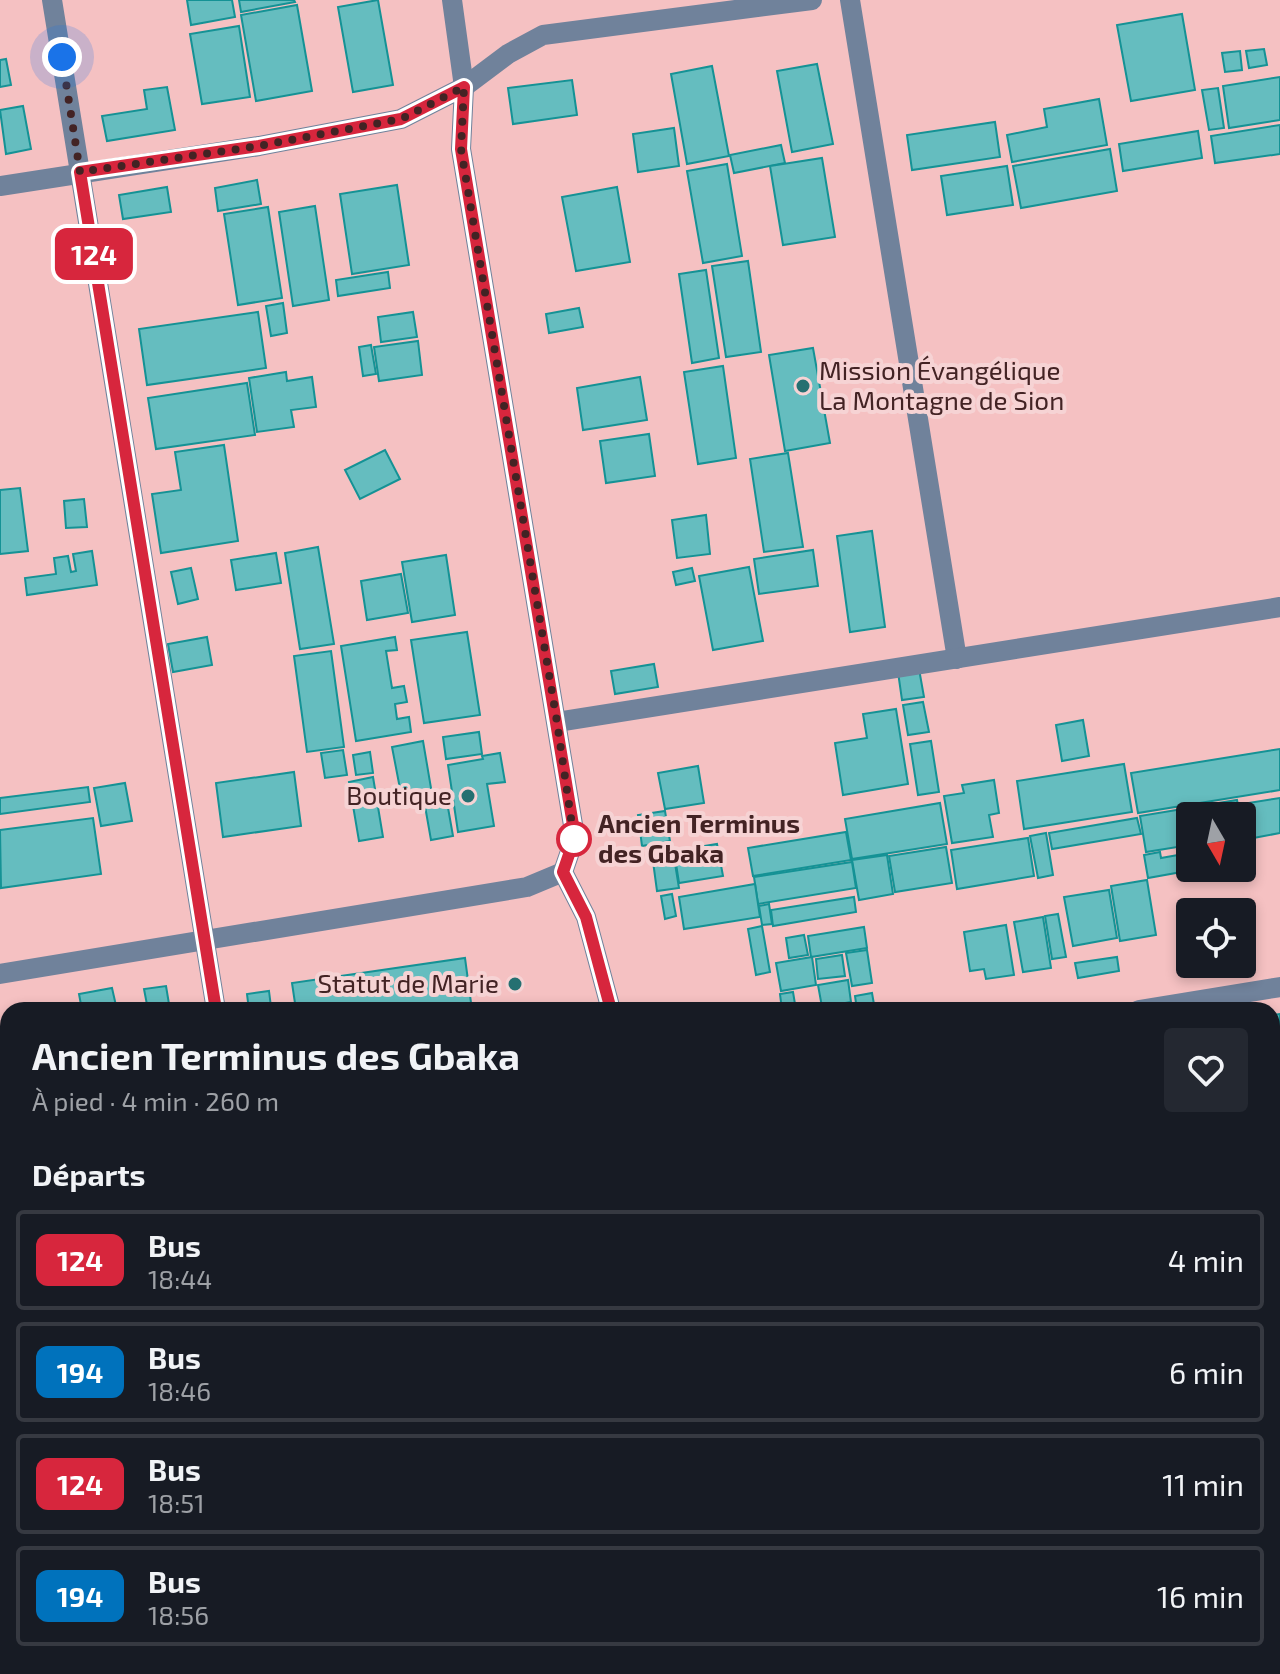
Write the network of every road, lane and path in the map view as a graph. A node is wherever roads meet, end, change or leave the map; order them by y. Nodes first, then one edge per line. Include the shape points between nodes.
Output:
1 (52, 0) edge
2 (452, 0) edge
3 (812, 0) edge
4 (850, 0) edge
5 (464, 87) junction
6 (80, 172) junction
7 (0, 186) edge
8 (1280, 607) edge
9 (957, 659) junction
10 (557, 722) junction
11 (563, 872) junction
12 (205, 940) junction
13 (0, 974) edge
14 (1280, 987) edge
15 (215, 1002) edge
16 (609, 1002) edge
17 (1188, 1002) edge

1 - 6 street
2 - 5 street
3 - 5 street via 543,35
4 - 9 street
5 - 6 street via 401,119
5 - 10 street via 461,149
6 - 7 street
6 - 12 street
8 - 9 street
9 - 10 street
10 - 11 street via 575,837
11 - 12 street via 527,887
11 - 16 street via 586,917
12 - 13 street
12 - 15 street
14 - 17 street

